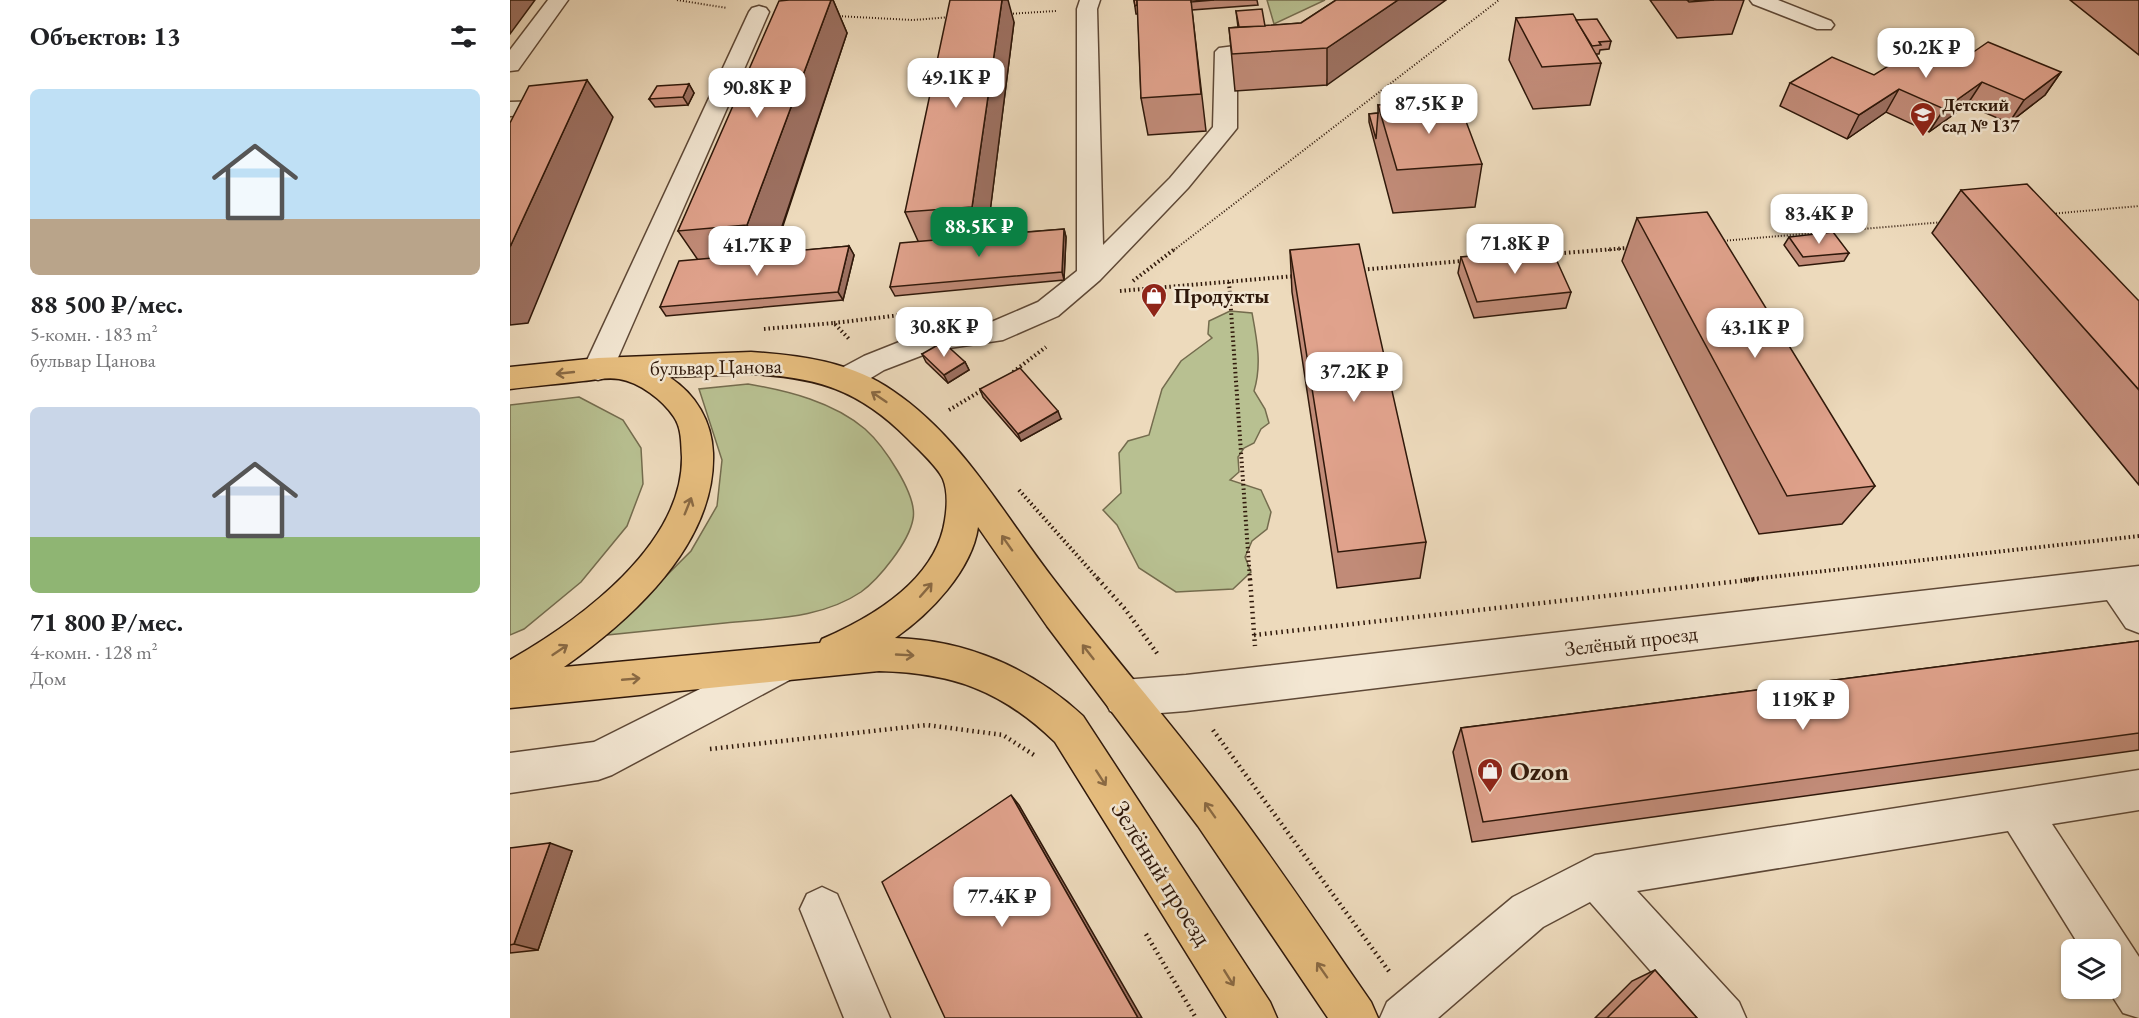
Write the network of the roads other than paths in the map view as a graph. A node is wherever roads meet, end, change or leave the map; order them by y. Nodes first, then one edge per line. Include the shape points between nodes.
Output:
1 (558, 0) edge
2 (1760, 0) edge
3 (1088, 4) edge
4 (759, 12) road end
5 (1824, 25) dead end
6 (1291, 45) edge
7 (510, 65) edge
8 (510, 110) edge
9 (510, 170) edge
10 (1089, 274) junction
11 (610, 369) junction
12 (510, 378) edge
13 (846, 379) junction
14 (958, 474) junction
15 (2127, 582) edge
16 (2139, 617) edge
17 (784, 664) junction
18 (510, 680) edge
19 (510, 690) edge
20 (1123, 698) junction
21 (510, 772) edge
22 (2139, 790) edge
23 (2018, 809) junction
24 (1595, 876) junction
25 (822, 909) dead end
26 (2101, 939) edge
27 (2121, 969) edge
28 (2139, 997) edge
29 (1399, 999) edge
30 (867, 1018) edge
31 (1254, 1018) edge
32 (1355, 1018) edge
33 (1723, 1018) edge

1 - 7 street
2 - 5 street
3 - 10 street
4 - 11 street
6 - 10 street via 1226,52 1225,128 1179,183
8 - 9 street via 543,108
10 - 13 street via 1048,309 993,333 932,340 874,363
11 -> 12 main road, бульвар Цанова
11 - 13 main road, бульвар Цанова via 777,364
18 -> 11 main road via 591,628 632,590 670,541 693,495 699,446 684,407 651,380
14 -> 13 main road, бульвар Цанова via 897,410
17 -> 14 main road via 823,656 860,640 894,619 923,594 944,567 958,539 964,511
20 -> 14 main road, бульвар Цанова
15 - 16 street
15 - 20 street, Зелёный проезд
19 -> 17 main road
17 - 21 street via 598,761
17 -> 31 main road, Зелёный проезд via 889,654 952,660 1016,686 1044,705 1070,729
32 -> 20 main road via 1192,784
22 - 23 street
23 - 24 street
23 - 26 street
24 - 29 street via 1528,912
24 - 33 street
25 - 30 street
27 - 28 street

